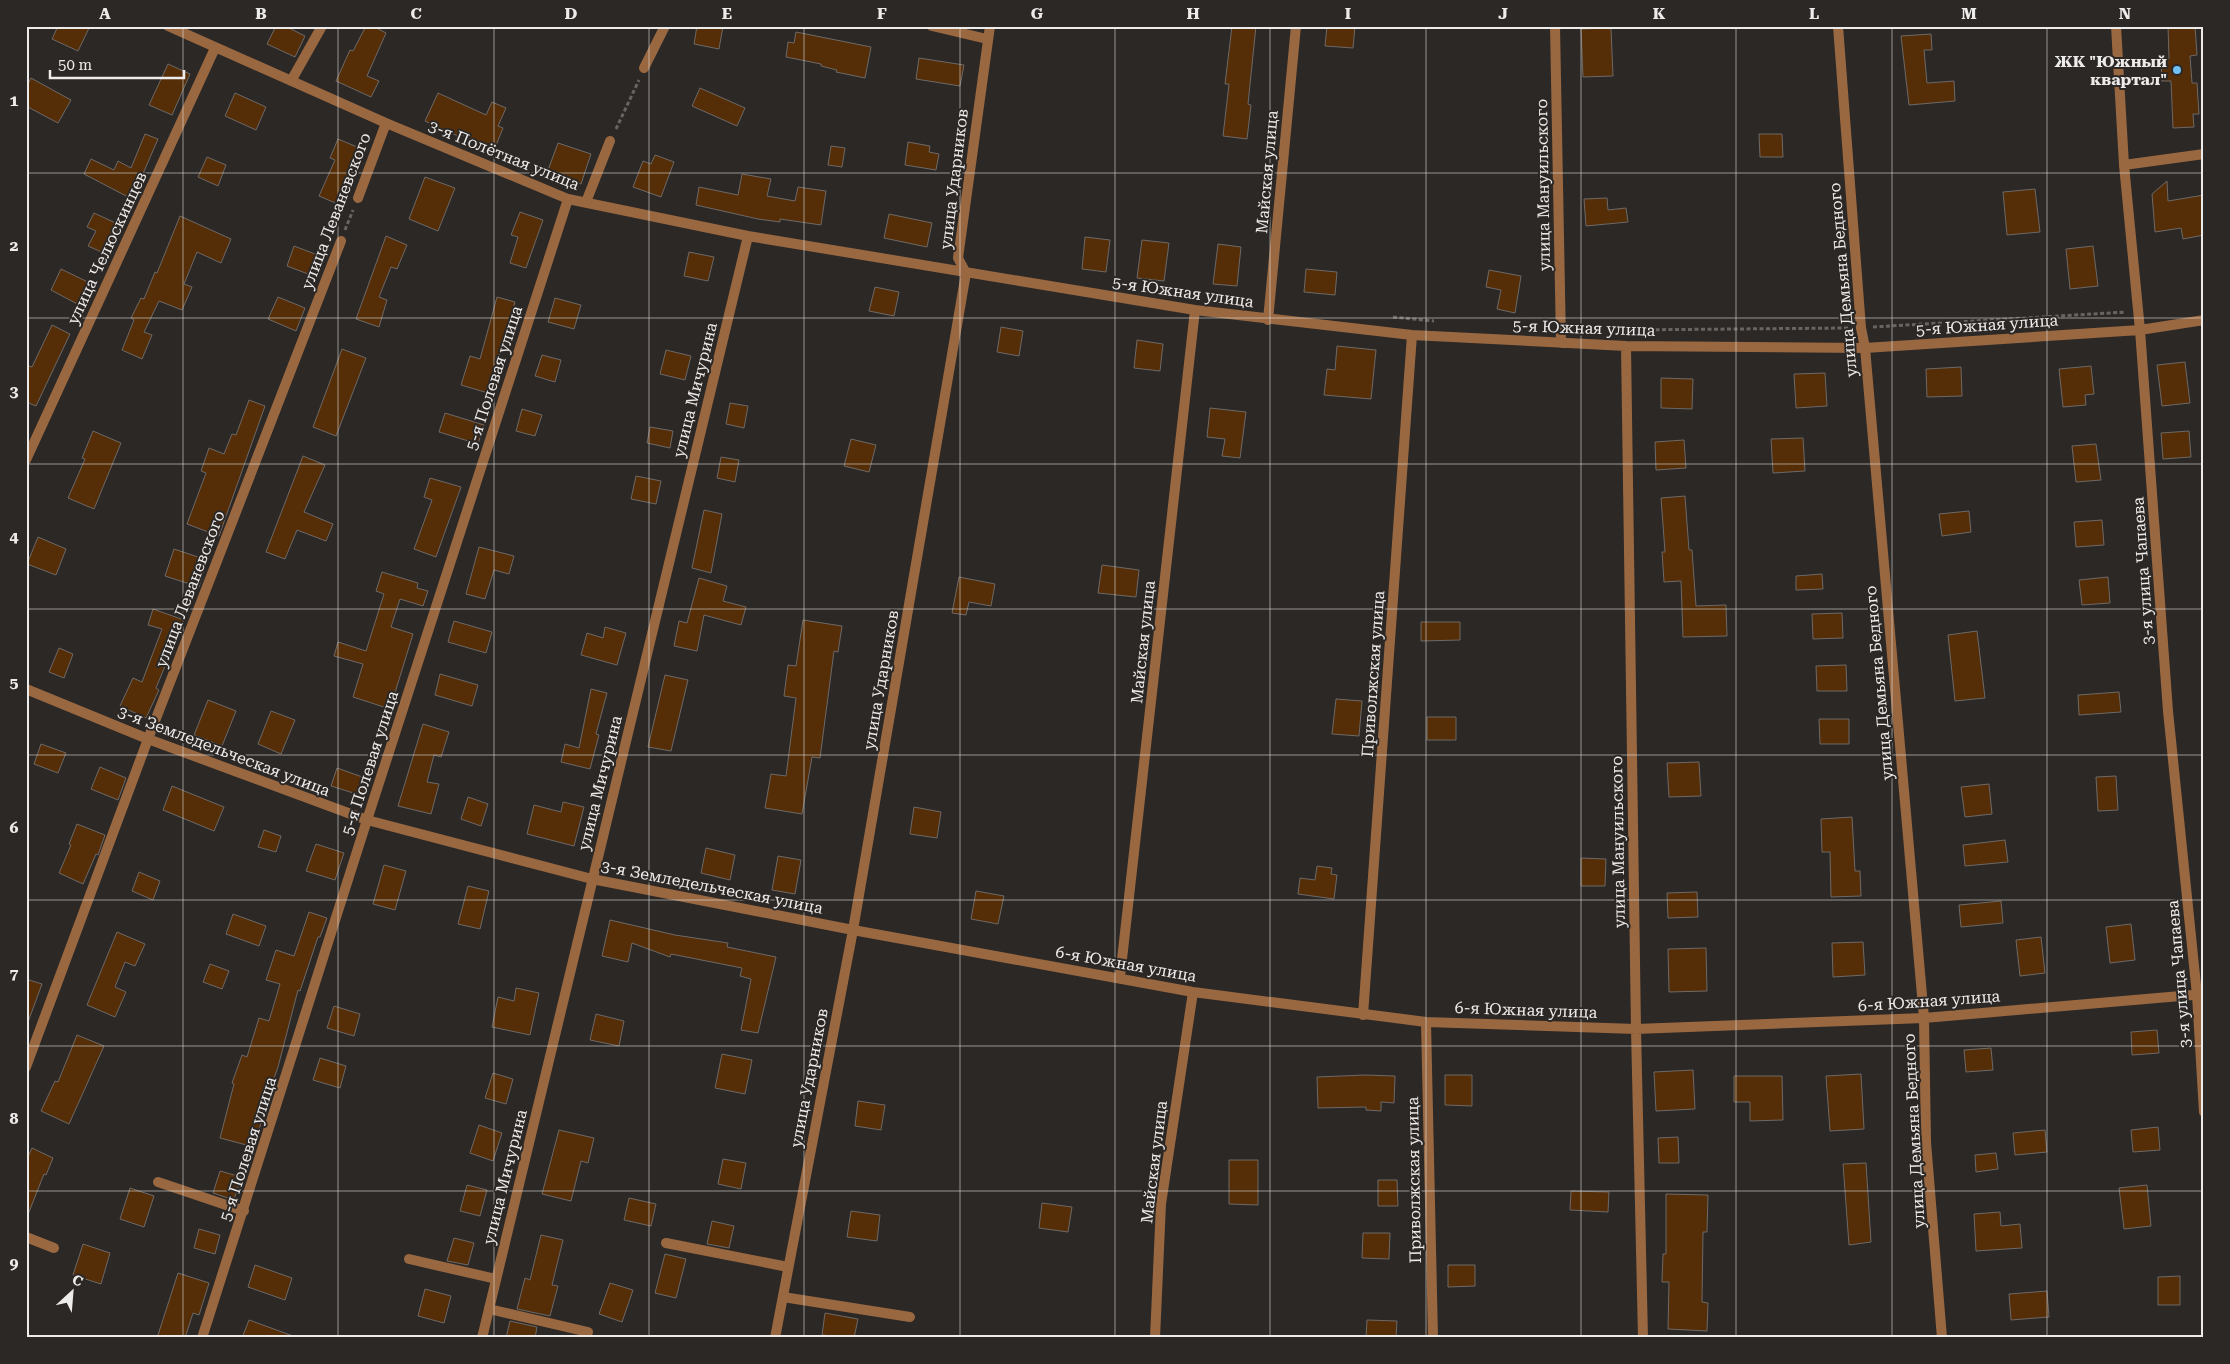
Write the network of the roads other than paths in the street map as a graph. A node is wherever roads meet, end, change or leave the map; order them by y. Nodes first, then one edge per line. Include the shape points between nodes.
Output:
1 (168, 26) edge
2 (322, 26) edge
3 (665, 26) edge
4 (932, 26) edge
5 (990, 26) edge
6 (1296, 26) edge
7 (1555, 26) edge
8 (1838, 26) edge
9 (2116, 26) edge
10 (987, 39) junction
11 (215, 48) junction
12 (644, 68) road end
13 (291, 81) junction
14 (386, 124) junction
15 (610, 141) road end
16 (2204, 154) edge
17 (2124, 165) junction
18 (358, 198) road end
19 (568, 198) junction
20 (586, 202) junction
21 (748, 236) junction
22 (341, 241) road end
23 (966, 273) junction
24 (1195, 310) junction
25 (1268, 320) junction
26 (2204, 320) edge
27 (2140, 330) junction
28 (1412, 335) junction
29 (1561, 343) junction
30 (1626, 346) junction
31 (1865, 348) junction
32 (26, 460) edge
33 (26, 689) edge
34 (148, 739) junction
35 (367, 820) junction
36 (592, 878) junction
37 (853, 930) junction
38 (1120, 977) junction
39 (1194, 992) junction
40 (2200, 995) edge
41 (1363, 1015) junction
42 (1924, 1018) junction
43 (1426, 1022) junction
44 (1636, 1029) junction
45 (26, 1067) edge
46 (2204, 1112) edge
47 (158, 1182) dead end
48 (244, 1211) junction
49 (26, 1237) edge
50 (666, 1243) dead end
51 (54, 1248) dead end
52 (409, 1259) dead end
53 (788, 1267) junction
54 (496, 1279) junction
55 (783, 1297) junction
56 (489, 1309) junction
57 (910, 1317) dead end
58 (588, 1332) dead end
59 (202, 1338) edge
60 (482, 1338) edge
61 (775, 1338) edge
62 (1155, 1338) edge
63 (1433, 1338) edge
64 (1643, 1338) edge
65 (1942, 1338) edge

1 - 11 street, 3-я Полётная улица
2 - 13 street
3 - 12 street
4 - 10 street
5 - 10 street, улица Ударников
6 - 25 street, Майская улица
7 - 29 street, улица Мануильского
8 - 31 street, улица Демьяна Бедного via 1860,328
9 - 17 street, 3-я улица Чапаева
10 - 23 street, улица Ударников via 958,258
11 - 13 street, 3-я Полётная улица
11 - 32 street, улица Челюскинцев
13 - 14 street, 3-я Полётная улица
14 - 18 street, улица Леваневского
14 - 19 street, 3-я Полётная улица
15 - 20 street
16 - 17 street
17 - 27 street, 3-я улица Чапаева
19 - 20 street, 3-я Полётная улица
19 - 35 street, 5-я Полевая улица
20 - 21 street, 3-я Полётная улица
21 - 23 street, 3-я Полётная улица
21 - 36 street, улица Мичурина
22 - 34 street, улица Леваневского
23 - 24 street, 5-я Южная улица
23 - 37 street, улица Ударников
24 - 25 street, 5-я Южная улица
24 - 38 street, Майская улица
25 - 28 street, 5-я Южная улица
26 - 27 street, 5-я Южная улица
27 - 31 street, 5-я Южная улица
27 - 40 street, 3-я улица Чапаева via 2168,711
28 - 29 street, 5-я Южная улица
28 - 41 street, Приволжская улица
29 - 30 street, 5-я Южная улица
30 - 31 street, 5-я Южная улица
30 - 44 street, улица Мануильского
31 - 42 street, улица Демьяна Бедного
33 - 34 street, 3-я Земледельческая улица
34 - 35 street, 3-я Земледельческая улица
34 - 45 street, улица Леваневского
35 - 36 street, 3-я Земледельческая улица
35 - 48 street, 5-я Полевая улица
36 - 37 street, 3-я Земледельческая улица
36 - 54 street, улица Мичурина
37 - 38 street, 6-я Южная улица
37 - 53 street, улица Ударников
38 - 39 street, 6-я Южная улица
39 - 41 street, 6-я Южная улица
39 - 62 street, Майская улица via 1161,1204
40 - 42 street, 6-я Южная улица
40 - 46 street, 3-я улица Чапаева
41 - 43 street, 6-я Южная улица
42 - 44 street, 6-я Южная улица
42 - 65 street, улица Демьяна Бедного via 1926,1142
43 - 44 street, 6-я Южная улица
43 - 63 street, Приволжская улица
44 - 64 street, улица Мануильского
47 - 48 street
48 - 59 street, 5-я Полевая улица
49 - 51 street
50 - 53 street
52 - 54 street
53 - 55 street, улица Ударников
54 - 56 street, улица Мичурина
55 - 57 street
55 - 61 street, улица Ударников
56 - 58 street
56 - 60 street, улица Мичурина

